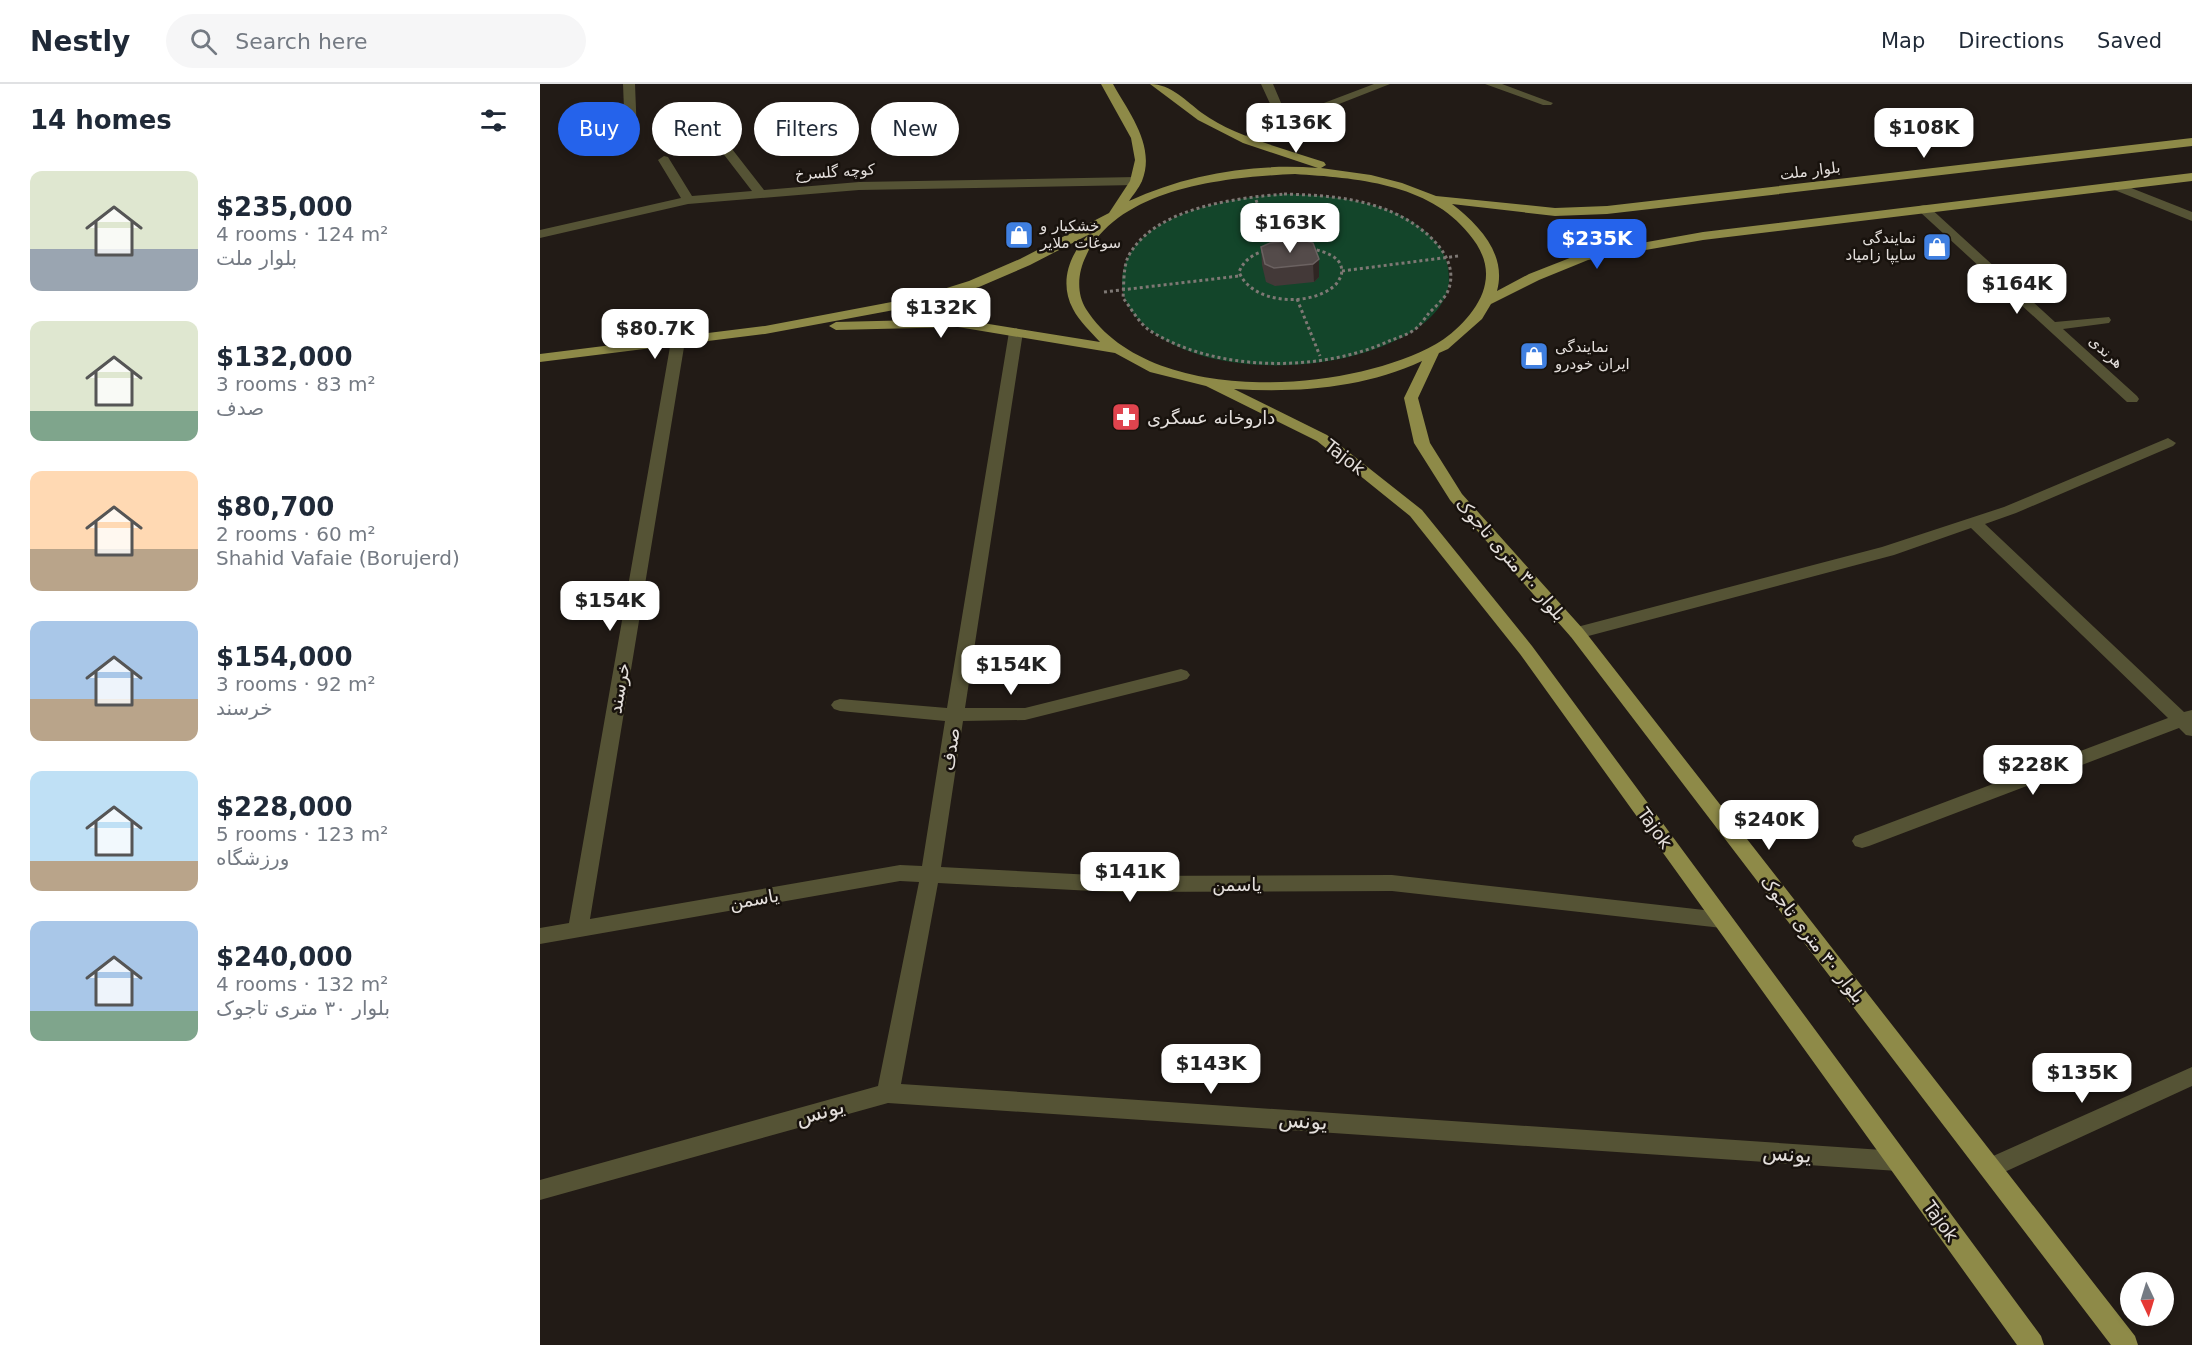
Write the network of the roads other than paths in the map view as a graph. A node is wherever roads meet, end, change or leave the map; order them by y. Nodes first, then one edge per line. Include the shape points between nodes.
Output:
1 (630, 84) edge
2 (1107, 84) edge
3 (1156, 84) edge
4 (1267, 84) edge
5 (1384, 84) edge
6 (1491, 84) edge
7 (630, 102) edge
8 (1547, 103) dead end
9 (1284, 122) junction
10 (1247, 140) junction
11 (2192, 142) edge
12 (731, 156) edge
13 (664, 160) dead end
14 (1344, 173) junction
15 (2192, 177) edge
16 (1136, 181) junction
17 (2116, 186) junction
18 (761, 194) junction
19 (1431, 199) junction
20 (688, 200) junction
21 (1924, 209) junction
22 (1114, 216) junction
23 (2192, 216) edge
24 (540, 234) edge
25 (1488, 301) junction
26 (2104, 320) dead end
27 (2053, 326) junction
28 (765, 330) junction
29 (1016, 332) junction
30 (678, 341) junction
31 (1116, 350) junction
32 (1432, 354) junction
33 (540, 358) edge
34 (1211, 383) junction
35 (2132, 399) dead end
36 (2168, 443) dead end
37 (1974, 522) junction
38 (1577, 633) junction
39 (1181, 675) dead end
40 (840, 705) dead end
41 (955, 716) junction
42 (2188, 722) edge
43 (1862, 841) dead end
44 (930, 875) junction
45 (1722, 920) junction
46 (578, 929) junction
47 (540, 936) edge
48 (2192, 1076) edge
49 (888, 1094) junction
50 (1898, 1161) junction
51 (1990, 1168) junction
52 (540, 1190) edge
53 (2032, 1345) edge
54 (2126, 1345) edge

1 - 7 street
2 - 16 main road via 1137,138 1141,160
3 - 10 main road via 1202,118
4 - 9 street
5 - 9 street
6 - 8 street
9 - 10 street
10 - 14 main road
11 - 19 main road, بلوار ملت via 1606,210 1555,212
12 - 18 street
13 - 20 street
14 - 19 main road via 1391,183
14 - 22 main road via 1244,172 1195,181 1151,196
15 - 17 main road
16 - 18 street, کوچه گلسرخ via 859,186
16 - 22 main road
17 - 21 main road
17 - 23 street
18 - 20 street, کوچه گلسرخ
19 - 25 main road via 1477,232 1489,253 1493,276
20 - 24 street, کوچه گلسرخ
21 - 25 main road via 1703,236 1585,256
21 - 27 street, هرندی
22 - 28 main road via 974,284 921,300
22 - 31 main road via 1080,253 1072,274 1073,296 1087,324
25 - 32 main road via 1467,329
26 - 27 street
27 - 35 street, هرندی
28 - 29 main road via 947,323
28 - 30 main road
29 - 31 main road
29 - 41 street, صدف
30 - 33 main road
30 - 46 street, خرسند
31 - 34 main road via 1158,370
32 - 34 main road via 1386,373 1330,385 1270,389
32 - 38 main road, بلوار ۳۰ متری تاجوک via 1411,398 1422,443 1456,497
34 - 45 main road, Tajok via 1322,438 1416,513 1526,650
36 - 37 street via 2076,484
37 - 38 street via 1888,551
37 - 42 street
38 - 51 main road, بلوار ۳۰ متری تاجوک
39 - 41 street via 1025,714
40 - 41 street
41 - 44 street, صدف
42 - 43 street
44 - 45 street, یاسمن via 1112,884 1392,883
44 - 46 street, یاسمن via 900,873
44 - 49 street, صدف
45 - 50 main road, Tajok
46 - 47 street, یاسمن
48 - 51 street
49 - 50 street, یونس
49 - 52 street, یونس
50 - 53 main road, Tajok
51 - 54 main road, بلوار ۳۰ متری تاجوک

